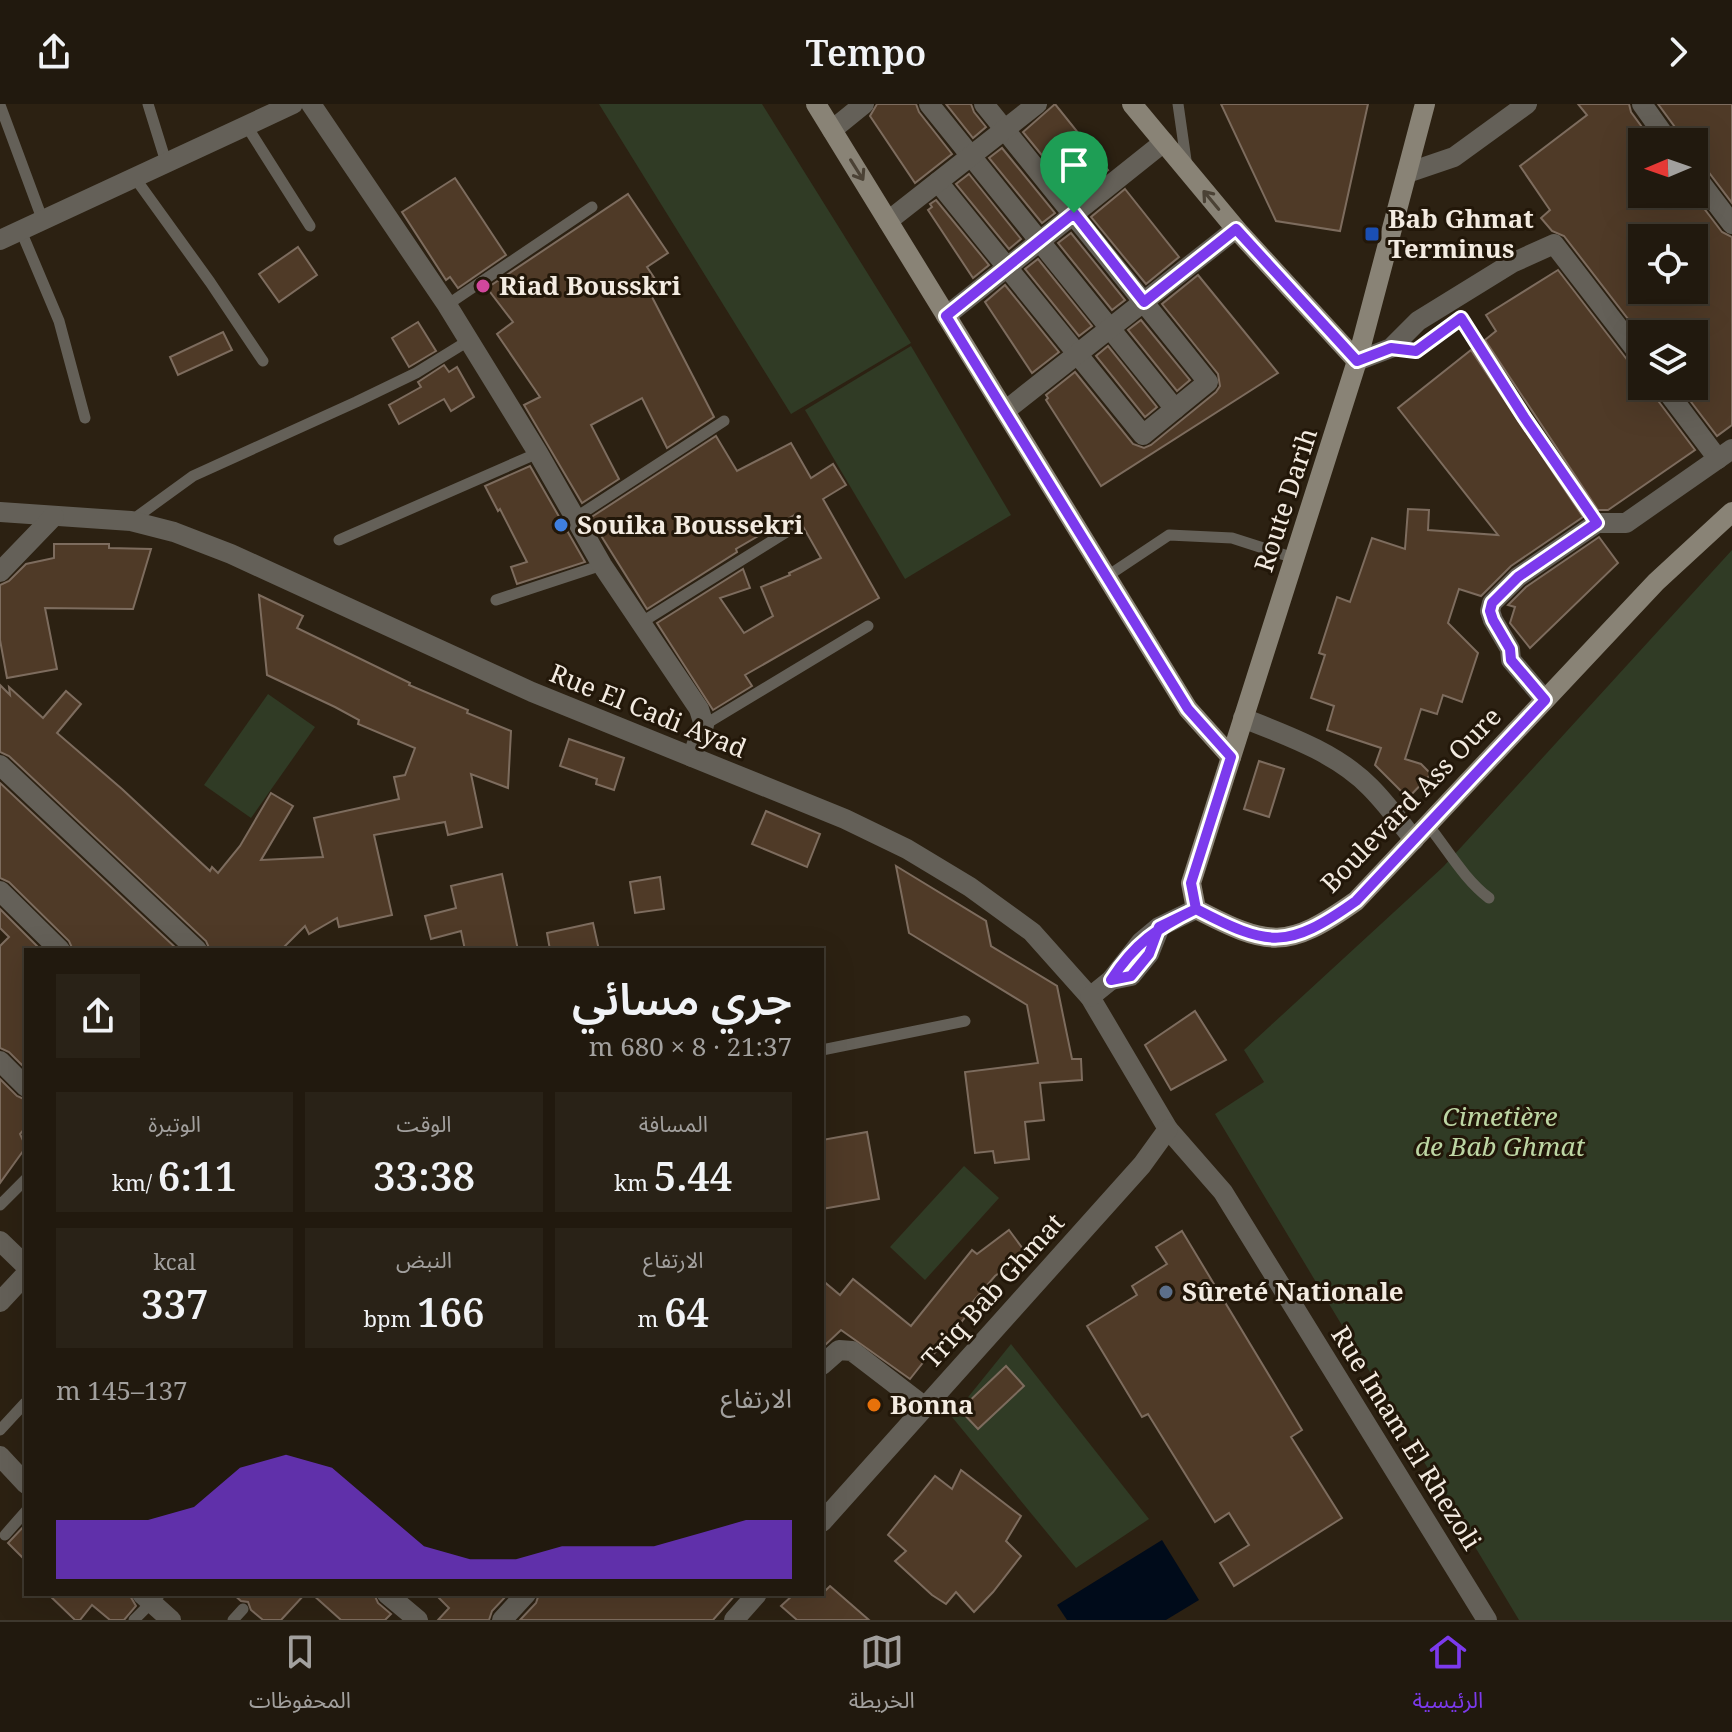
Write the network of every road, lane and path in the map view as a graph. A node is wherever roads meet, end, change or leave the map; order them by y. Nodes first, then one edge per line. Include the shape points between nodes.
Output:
1 (148, 104) edge
2 (311, 104) edge
3 (816, 104) edge
4 (864, 104) edge
5 (929, 104) edge
6 (984, 104) edge
7 (1037, 104) edge
8 (1132, 104) edge
9 (1178, 104) edge
10 (1425, 104) edge
11 (1527, 104) edge
12 (1642, 104) edge
13 (0, 105) edge
14 (283, 106) edge
15 (246, 125) junction
16 (1659, 128) edge
17 (1005, 129) junction
18 (832, 130) junction
19 (1164, 142) junction
20 (972, 155) junction
21 (166, 162) junction
22 (1188, 172) junction
23 (1407, 173) junction
24 (135, 178) junction
25 (938, 182) junction
26 (1708, 192) edge
27 (592, 207) dead end
28 (1074, 213) junction
29 (43, 221) junction
30 (888, 221) junction
31 (1732, 224) edge
32 (310, 226) dead end
33 (1236, 229) junction
34 (21, 231) junction
35 (0, 240) edge
36 (1041, 240) junction
37 (1007, 267) junction
38 (1144, 302) junction
39 (447, 305) junction
40 (946, 316) junction
41 (1110, 329) junction
42 (1628, 340) edge
43 (468, 341) junction
44 (1391, 348) junction
45 (1078, 354) junction
46 (263, 361) dead end
47 (1357, 361) junction
48 (1676, 400) edge
49 (1175, 409) junction
50 (1005, 411) junction
51 (85, 418) dead end
52 (724, 421) dead end
53 (538, 453) junction
54 (1725, 454) edge
55 (0, 512) edge
56 (1732, 512) edge
57 (54, 516) junction
58 (575, 518) junction
59 (131, 521) junction
60 (1597, 523) junction
61 (788, 531) dead end
62 (339, 540) dead end
63 (1294, 558) junction
64 (602, 565) junction
65 (0, 572) edge
66 (1106, 577) junction
67 (496, 600) dead end
68 (642, 622) junction
69 (868, 626) dead end
70 (1545, 700) junction
71 (1243, 718) junction
72 (704, 725) junction
73 (692, 757) junction
74 (1231, 757) junction
75 (0, 765) edge
76 (1421, 833) junction
77 (0, 891) edge
78 (1489, 898) dead end
79 (1196, 909) junction
80 (58, 948) edge
81 (195, 948) edge
82 (1090, 997) junction
83 (965, 1021) dead end
84 (824, 1050) edge
85 (0, 1061) edge
86 (24, 1085) edge
87 (1168, 1129) junction
88 (24, 1181) edge
89 (0, 1205) edge
90 (0, 1241) edge
91 (24, 1264) edge
92 (24, 1276) edge
93 (0, 1302) edge
94 (824, 1363) edge
95 (24, 1404) edge
96 (925, 1407) junction
97 (0, 1430) edge
98 (0, 1456) edge
99 (24, 1482) edge
100 (24, 1513) edge
101 (824, 1520) edge
102 (5, 1535) dead end
103 (389, 1596) edge
104 (524, 1596) edge
105 (755, 1596) edge
106 (151, 1597) edge
107 (243, 1609) dead end
108 (134, 1620) edge
109 (171, 1620) edge
110 (233, 1620) edge
111 (418, 1620) edge
112 (502, 1620) edge
113 (734, 1620) edge
114 (1487, 1620) edge

1 - 21 lane
2 - 39 street
3 - 18 street
4 - 18 street
5 - 20 street
6 - 17 street
7 - 17 street
8 - 19 street
9 - 22 lane
10 - 23 street, Route Darih
11 - 23 street via 1454,157
12 - 16 street
13 - 29 lane
14 - 15 street
15 - 21 street
15 - 32 lane
17 - 20 street
17 - 28 street
18 -> 30 street
19 - 22 street
19 - 28 street
20 - 25 street
20 - 36 street
21 - 24 street
33 -> 22 street
23 - 47 street, Route Darih
24 - 29 street
24 - 46 lane
25 - 30 street
25 - 37 street
26 - 31 street
27 - 39 lane
28 - 36 street
28 - 38 street
29 - 34 street
30 - 40 street
33 - 38 street
33 - 47 street
34 - 35 street
34 - 51 lane via 59,321
36 - 37 street
36 - 41 street
37 - 40 street
37 - 45 street
38 - 41 street
38 - 49 street via 1208,382
39 - 43 street
40 - 50 street
41 - 45 street
41 - 49 street
42 - 44 street via 1554,244 1512,263 1418,321
43 - 53 street
43 - 59 lane via 416,373 193,476
44 - 47 street
44 - 60 lane via 1416,351 1461,318
45 - 49 street via 1143,435
45 - 50 street
47 - 63 street, Route Darih
48 - 54 street
50 - 66 street
52 - 58 lane
53 - 58 street
53 - 62 lane
54 - 60 street via 1626,523
55 - 57 street, Rue El Cadi Ayad
56 - 70 street, Boulevard Ass Oure via 1656,582
57 - 59 street, Rue El Cadi Ayad
57 - 65 street
58 - 64 street
59 - 73 street, Rue El Cadi Ayad via 231,554 532,692
60 - 70 street via 1518,577 1492,603 1490,611 1511,660
61 - 68 lane
63 - 66 lane via 1232,538 1169,535
63 - 71 street, Route Darih
64 - 67 lane
64 - 68 street
66 - 74 street via 1188,709
68 - 72 street
69 - 72 lane
70 - 76 street, Boulevard Ass Oure
71 - 74 street, Route Darih
71 - 76 street via 1349,771
72 - 73 street
73 - 82 street, Rue El Cadi Ayad via 845,819 970,887 1032,932
74 - 79 street, Route Darih via 1191,883
75 - 81 street
76 - 78 lane
76 - 79 street, Boulevard Ass Oure via 1356,901 1291,938 1265,939 1240,932
77 - 80 street
79 - 82 street via 1159,927 1149,954 1131,976 1111,980
82 - 87 street, Rue El Cadi Ayad
83 - 84 lane
85 - 86 street
87 - 96 street, Triq Bab Ghmat via 1142,1165
87 - 114 street, Rue Imam El Rhezoli via 1223,1192
88 - 89 lane
90 - 91 street
92 - 93 street
94 - 96 street via 839,1350 852,1351
95 - 97 lane
96 - 101 street, Triq Bab Ghmat
98 - 99 street
100 - 102 lane
103 - 111 street
104 - 112 street
105 - 113 street
106 - 108 lane
106 - 109 street
107 - 110 lane

